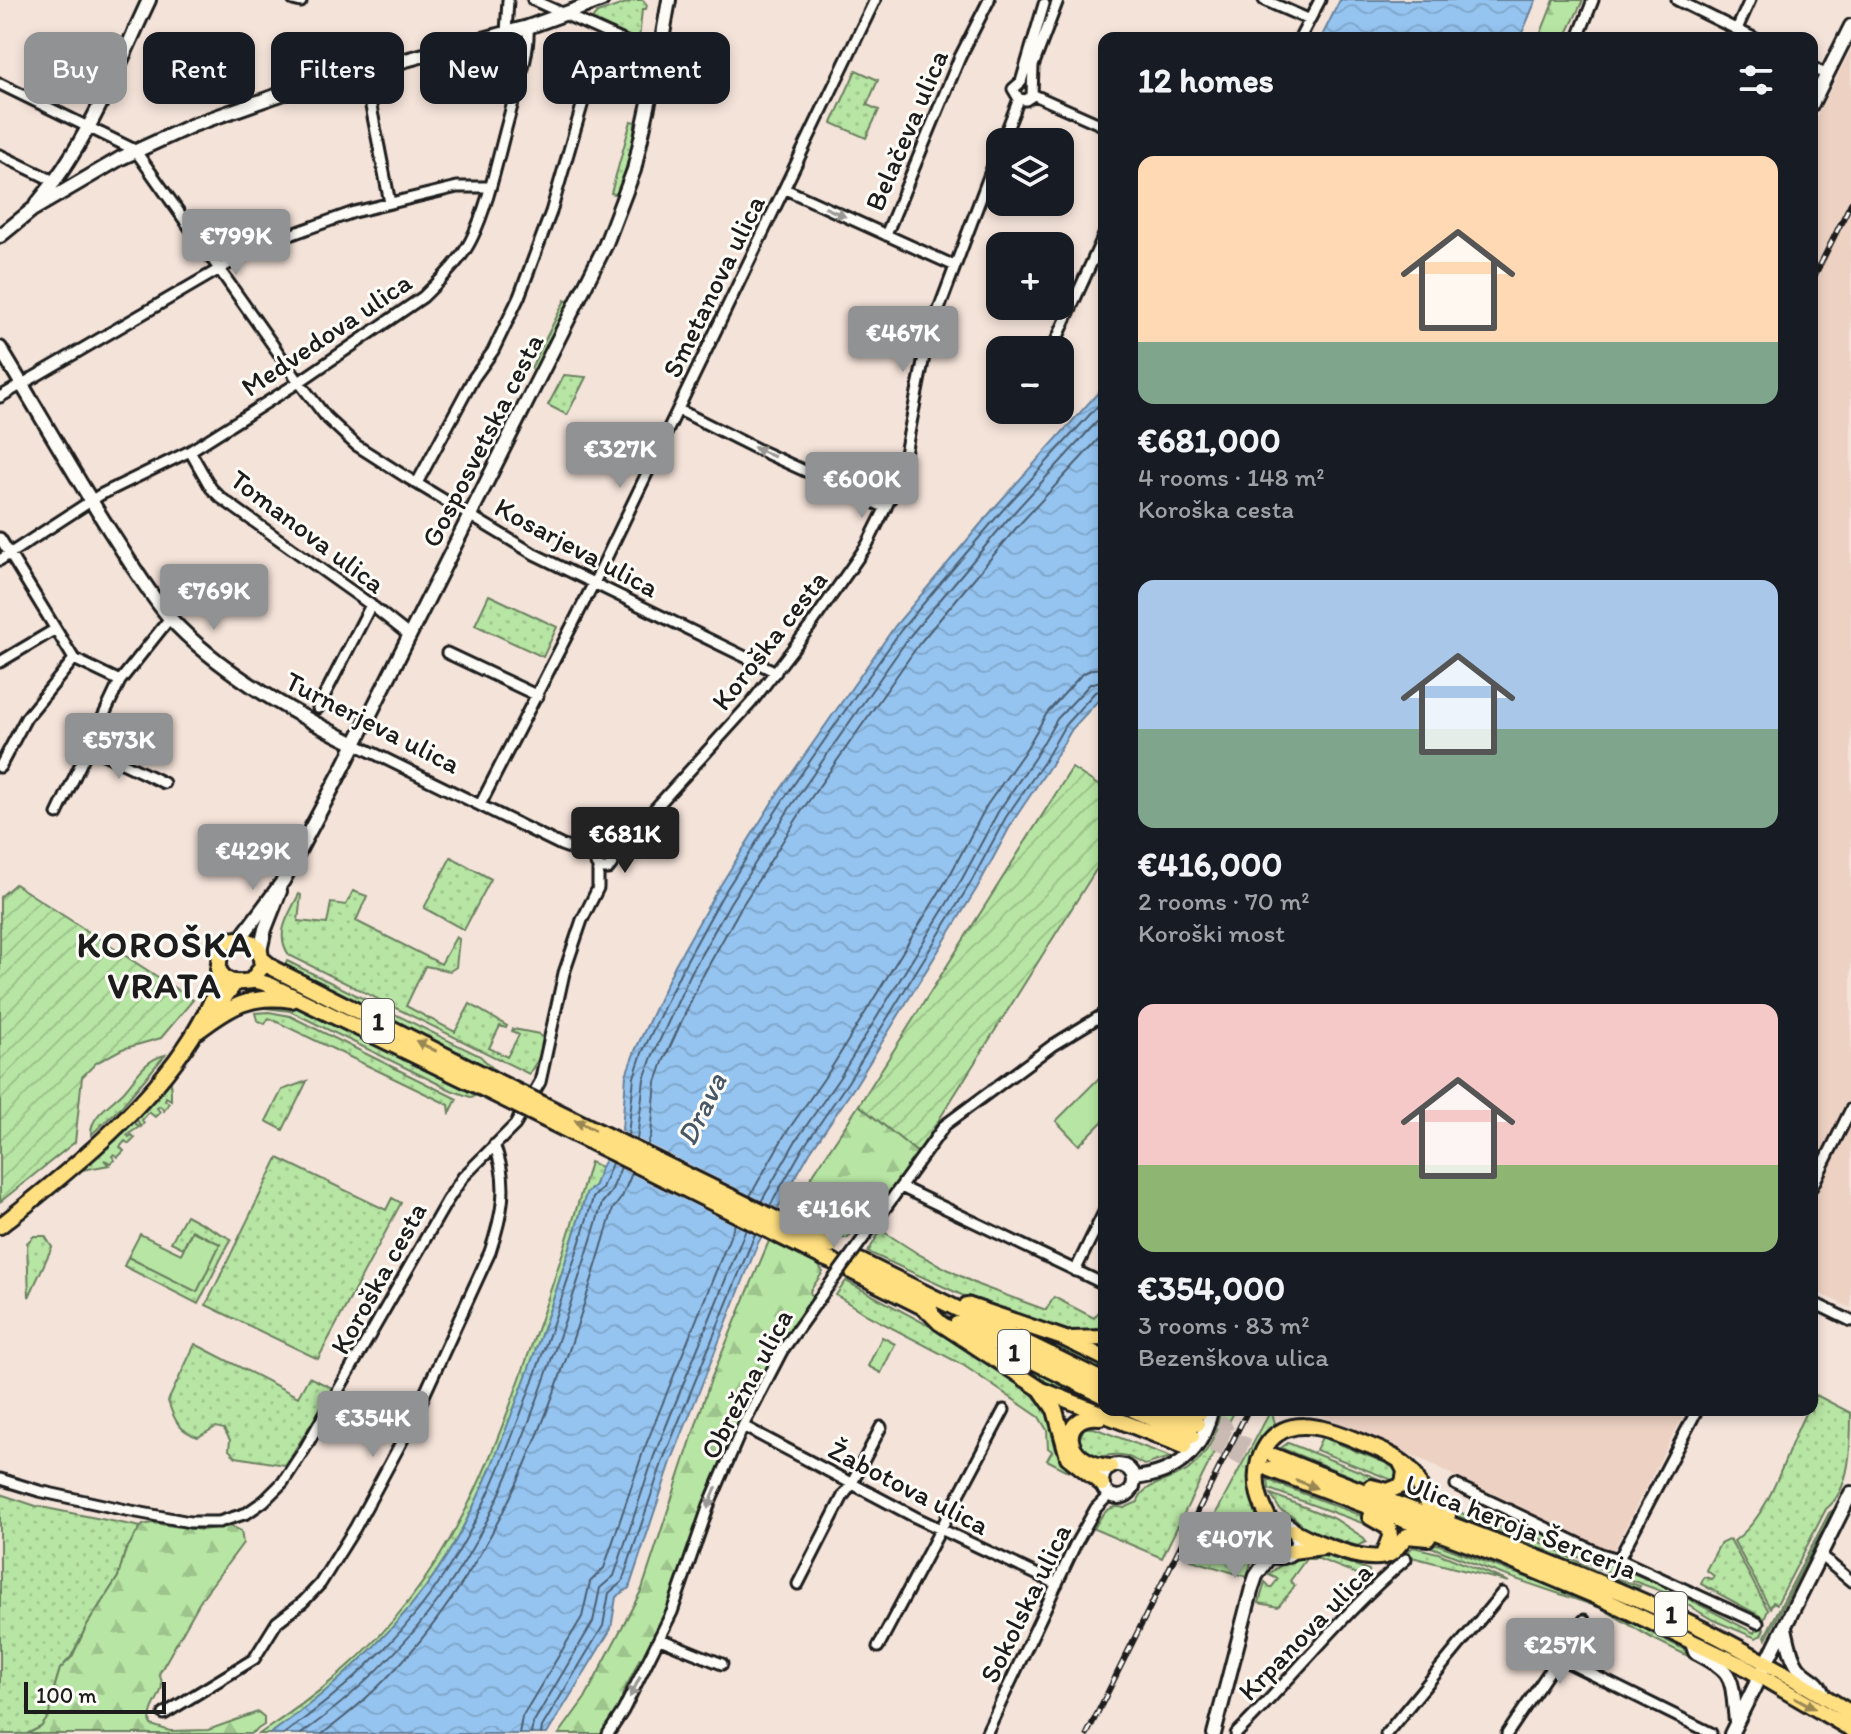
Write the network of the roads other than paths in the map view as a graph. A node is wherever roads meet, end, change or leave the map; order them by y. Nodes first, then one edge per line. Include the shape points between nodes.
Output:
1 (149, 0) edge
2 (508, 0) edge
3 (533, 0) edge
4 (602, 0) edge
5 (669, 0) edge
6 (875, 0) edge
7 (989, 0) edge
8 (1264, 0) edge
9 (1320, 0) edge
10 (1593, 0) edge
11 (1677, 0) edge
12 (1750, 0) edge
13 (1050, 4) edge
14 (564, 14) junction
15 (1310, 20) junction
16 (1851, 26) edge
17 (528, 27) junction
18 (1737, 29) junction
19 (506, 32) edge
20 (510, 32) edge
21 (604, 32) edge
22 (663, 32) edge
23 (1303, 32) edge
24 (1580, 32) edge
25 (1743, 32) edge
26 (1818, 70) edge
27 (1826, 75) junction
28 (1021, 82) junction
29 (0, 84) edge
30 (1032, 90) junction
31 (1818, 92) edge
32 (271, 97) edge
33 (1019, 99) junction
34 (370, 104) edge
35 (582, 104) edge
36 (649, 104) edge
37 (1098, 123) edge
38 (88, 128) junction
39 (1008, 128) edge
40 (135, 150) junction
41 (0, 155) edge
42 (56, 182) junction
43 (986, 184) edge
44 (489, 187) junction
45 (785, 189) junction
46 (390, 203) junction
47 (32, 210) junction
48 (886, 235) junction
49 (0, 236) edge
50 (1098, 248) edge
51 (955, 266) junction
52 (218, 268) junction
53 (1058, 336) edge
54 (0, 348) edge
55 (299, 382) junction
56 (22, 384) junction
57 (0, 397) edge
58 (679, 410) junction
59 (190, 451) junction
60 (417, 483) junction
61 (91, 501) junction
62 (886, 508) junction
63 (469, 515) junction
64 (0, 538) edge
65 (10, 554) junction
66 (0, 560) edge
67 (594, 584) junction
68 (371, 605) junction
69 (170, 618) junction
70 (54, 630) junction
71 (410, 636) junction
72 (447, 653) dead end
73 (74, 659) junction
74 (0, 662) edge
75 (776, 672) junction
76 (120, 681) junction
77 (538, 696) junction
78 (318, 708) dead end
79 (355, 744) junction
80 (89, 747) junction
81 (0, 767) edge
82 (164, 783) dead end
83 (480, 805) junction
84 (57, 814) dead end
85 (597, 863) junction
86 (610, 863) junction
87 (283, 881) junction
88 (598, 888) junction
89 (240, 939) junction
90 (261, 955) junction
91 (218, 969) junction
92 (251, 981) junction
93 (235, 983) junction
94 (312, 1005) junction
95 (1098, 1018) edge
96 (193, 1035) junction
97 (492, 1086) junction
98 (1851, 1109) edge
99 (494, 1145) junction
100 (1818, 1175) edge
101 (901, 1187) junction
102 (1098, 1224) edge
103 (0, 1226) edge
104 (834, 1255) dead end
105 (856, 1267) dead end
106 (1075, 1271) junction
107 (1098, 1281) edge
108 (925, 1301) junction
109 (1818, 1305) edge
110 (1851, 1321) edge
111 (1063, 1338) junction
112 (1098, 1339) edge
113 (1098, 1355) edge
114 (1098, 1378) edge
115 (1042, 1390) junction
116 (1098, 1393) edge
117 (1004, 1410) dead end
118 (1098, 1414) edge
119 (1103, 1416) edge
120 (1163, 1416) edge
121 (1694, 1416) edge
122 (1108, 1418) junction
123 (1197, 1423) edge
124 (743, 1426) junction
125 (881, 1427) dead end
126 (1400, 1461) junction
127 (1110, 1467) junction
128 (1134, 1478) junction
129 (0, 1479) edge
130 (1339, 1483) junction
131 (851, 1485) junction
132 (1456, 1485) dead end
133 (1105, 1489) junction
134 (1851, 1493) edge
135 (1342, 1498) junction
136 (1272, 1525) junction
137 (943, 1530) junction
138 (1294, 1531) junction
139 (1472, 1539) junction
140 (1327, 1546) junction
141 (1292, 1551) junction
142 (1271, 1554) junction
143 (1383, 1556) junction
144 (1821, 1556) junction
145 (1406, 1559) dead end
146 (1619, 1559) junction
147 (1851, 1581) edge
148 (798, 1584) dead end
149 (1057, 1584) junction
150 (1502, 1593) dead end
151 (1584, 1620) dead end
152 (1758, 1623) dead end
153 (1785, 1628) junction
154 (660, 1639) junction
155 (1691, 1640) junction
156 (878, 1647) dead end
157 (1559, 1658) junction
158 (722, 1664) dead end
159 (1762, 1670) junction
160 (1824, 1696) junction
161 (1851, 1713) edge
162 (164, 1714) dead end
163 (1734, 1728) edge
164 (1851, 1729) edge
165 (1711, 1733) edge
166 (608, 1734) edge
167 (986, 1734) edge
168 (1214, 1734) edge
169 (1236, 1734) edge
170 (1386, 1734) edge
171 (1507, 1734) edge

1 - 38 street
2 - 19 street
3 - 14 street
4 - 14 street
5 - 22 street, Gosposvetska cesta
6 - 45 street, Smetanova ulica
7 - 48 street, Belačeva ulica
8 - 15 street
9 - 15 street
10 - 24 street
11 - 18 street
12 - 18 street
13 - 28 street
13 - 30 street
14 - 17 street
14 - 21 street
15 - 23 street
16 - 27 street
17 - 20 street
17 - 44 street, Medvedova ulica via 526,53
18 - 25 street
26 - 27 street
27 - 31 street
28 - 30 street
28 - 33 street, Koroška cesta via 1013,89
29 - 38 street, Kosarjeva ulica
30 - 33 street via 1026,100
30 - 37 street
32 - 40 street
33 - 39 street, Koroška cesta
34 - 46 street
35 - 60 street via 519,297
36 - 63 street, Gosposvetska cesta via 634,170 605,246
38 - 40 street, Kosarjeva ulica
38 - 42 street
40 - 47 street
40 - 52 street, Kosarjeva ulica
41 - 42 street
42 - 47 street
43 - 51 street, Koroška cesta
44 - 46 street via 457,187
44 - 55 street, Medvedova ulica via 471,240 440,280
45 -> 48 street
45 - 58 street, Smetanova ulica
46 - 52 street via 284,235
47 - 49 street
48 - 51 street
50 - 53 street
51 - 62 street, Koroška cesta via 927,341 903,464
52 - 55 street, Kosarjeva ulica
52 - 56 street
54 - 56 street, Turnerjeva ulica
55 - 59 street, Medvedova ulica
55 - 60 street, Kosarjeva ulica via 356,445
56 - 57 street
56 - 61 street, Turnerjeva ulica
62 -> 58 street
58 - 67 street, Smetanova ulica
59 - 61 street, Medvedova ulica
59 - 68 street, Tomanova ulica via 221,498
60 - 63 street, Kosarjeva ulica
61 - 65 street, Medvedova ulica
61 - 69 street, Turnerjeva ulica
62 - 75 street, Koroška cesta via 838,589
63 - 67 street, Kosarjeva ulica
63 - 71 street, Gosposvetska cesta
64 - 65 street
65 - 66 street, Medvedova ulica
65 - 70 street
67 - 75 street, Kosarjeva ulica
67 - 77 street, Smetanova ulica
68 - 71 street, Tomanova ulica
68 - 78 street
69 - 76 street
69 - 79 street, Turnerjeva ulica via 254,686
70 - 73 street
70 - 74 street
71 - 79 street, Gosposvetska cesta
72 - 77 street
73 - 76 street
73 - 81 street via 26,718
75 - 86 street, Koroška cesta
76 - 80 street
77 - 83 street, Smetanova ulica
79 - 83 street, Turnerjeva ulica
79 - 87 street, Gosposvetska cesta
80 - 82 street
80 - 84 street
83 - 85 street, Turnerjeva ulica
85 - 86 street via 603,870
85 - 86 street via 604,853
85 - 88 street, Koroška cesta
86 - 88 street, Koroška cesta
87 - 89 street
87 - 90 street
88 - 99 street, Koroška cesta via 564,973 540,1082 515,1125
89 - 90 main road, 1 via 255,944
89 - 91 main road, 1 via 223,947
90 - 92 main road via 258,975
97 -> 90 main road, 1 via 278,972
91 - 93 main road
91 - 96 main road, 1 via 216,992
92 - 93 main road, 1
92 - 94 main road, 1
93 - 96 main road, 1
94 - 96 main road, 1 via 270,997 249,1000
94 - 97 main road, 1
95 - 101 street, Obrežna ulica via 945,1125
96 - 103 main road, 1 via 112,1130
97 - 104 main road, 1, bridge
98 - 100 street
99 - 129 street, Koroška cesta via 447,1201 298,1459 274,1491 247,1513 219,1522 190,1522
99 - 162 street via 504,1193 490,1252 409,1428 355,1528 320,1584 277,1622 254,1659
101 - 106 street
101 - 124 street, Obrežna ulica, bridge via 782,1351
102 - 106 street
105 - 108 main road, 1
106 - 107 street
108 - 111 main road via 955,1301
108 - 114 main road, 1
108 - 115 main road via 940,1323
108 - 116 main road, 1
109 - 110 street
111 - 112 main road
111 - 113 main road
115 - 118 main road
115 - 133 main road via 1055,1410 1068,1457
117 - 137 street
119 - 122 main road
120 - 123 main road
121 - 146 street
122 - 123 main road
122 - 127 main road via 1078,1422 1071,1440 1083,1460
123 - 128 street via 1205,1435 1182,1463
124 - 131 street, Žabotova ulica
124 -> 154 street, Obrežna ulica
125 - 131 street
126 - 130 main road, 1 via 1405,1479 1394,1491
126 - 136 main road via 1333,1429 1307,1424 1287,1430 1270,1443 1257,1470 1260,1501
126 - 139 main road, 1 via 1413,1472 1425,1502 1464,1521
127 - 128 street via 1123,1466
127 - 133 street via 1104,1474
128 - 133 street via 1126,1495
130 -> 135 main road, 1 via 1272,1463
130 - 139 main road, Ulica heroja Šercerja / 1
131 - 137 street, Žabotova ulica
131 - 148 street
132 - 146 street
133 - 149 street, Sokolska ulica
134 - 144 street
135 - 139 main road, 1
135 - 143 main road, 1 via 1387,1525 1390,1537
136 - 138 street via 1282,1523
136 - 142 street via 1263,1541
137 - 149 street, Žabotova ulica
137 - 156 street
138 - 140 main road
138 - 141 street
139 - 143 main road, 1 via 1448,1545 1410,1535
139 - 155 main road, 1
139 - 159 main road, Ulica heroja Šercerja / 1 via 1573,1571 1677,1616
140 - 141 main road
140 - 143 main road via 1366,1558
141 - 142 street
142 - 168 street via 1252,1588
144 - 147 street
144 - 153 street
145 - 169 street, Krpanova ulica
146 - 152 street
149 - 167 street, Sokolska ulica
150 - 170 street
151 - 157 street
153 - 159 street
153 - 160 street via 1794,1661 1819,1683
154 - 158 street
154 -> 166 street, Obrežna ulica
155 - 159 main road, 1
155 - 163 street via 1695,1652 1722,1667 1731,1679
157 - 165 street
157 - 171 street
159 - 160 main road, Ulica heroja Šercerja / 1
159 - 163 street
159 -> 164 main road, 1
160 - 161 main road, Ulica heroja Šercerja / 1

